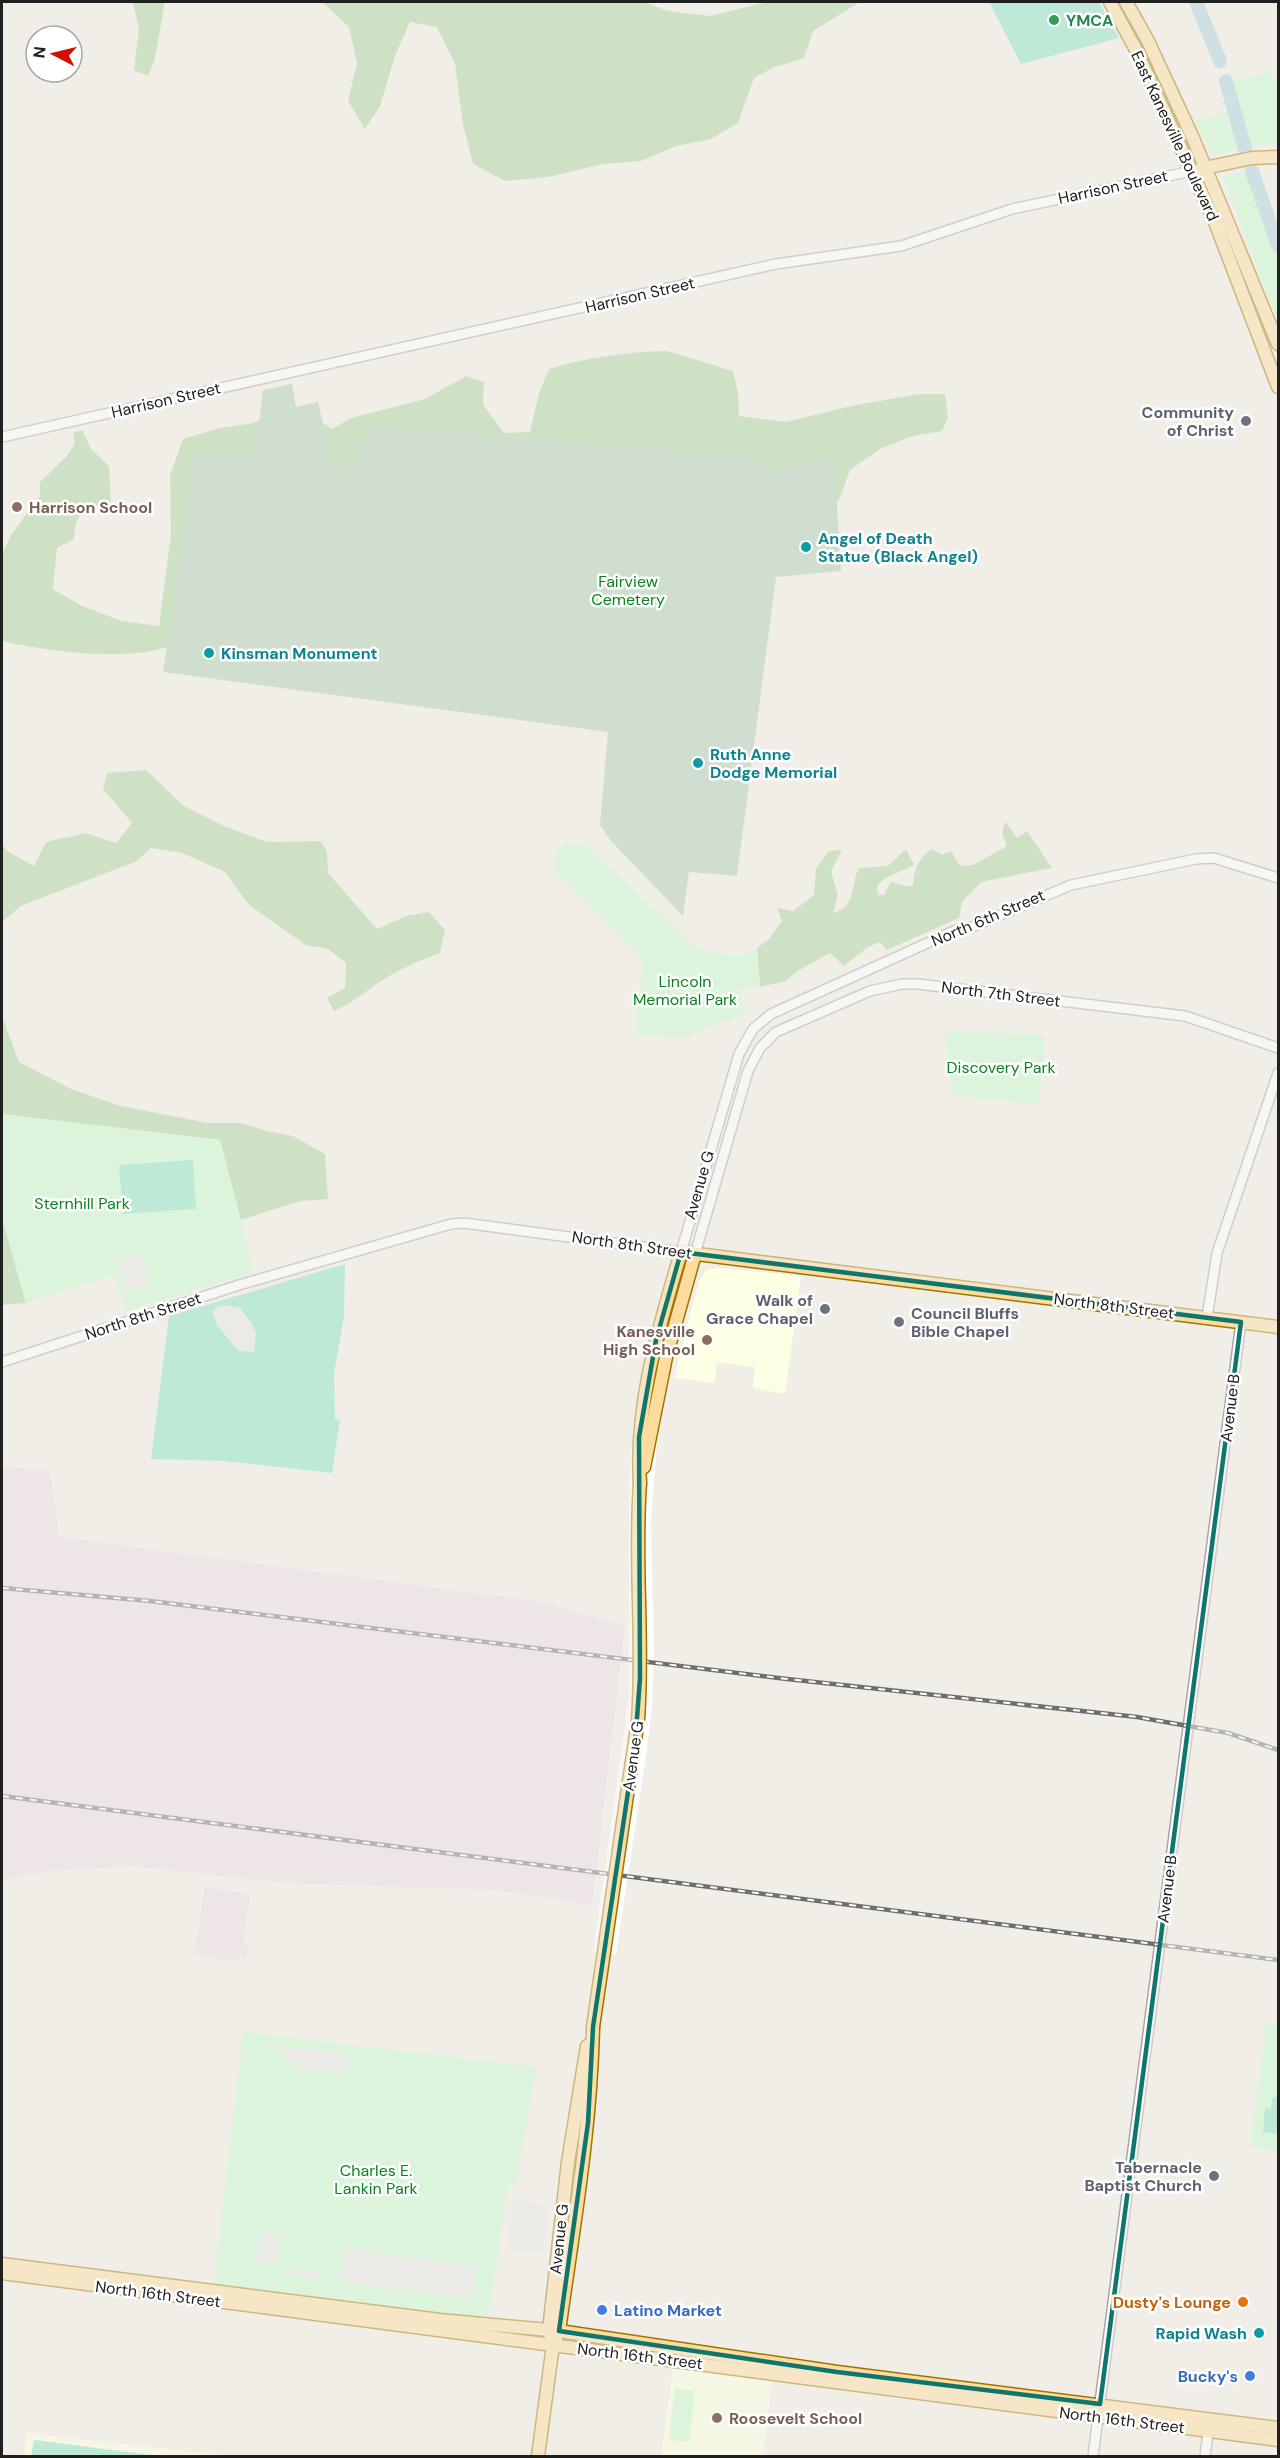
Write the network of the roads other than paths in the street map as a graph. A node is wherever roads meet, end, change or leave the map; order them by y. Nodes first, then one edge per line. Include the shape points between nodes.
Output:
1 (1110, 2) edge
2 (1126, 2) edge
3 (1278, 157) edge
4 (1206, 167) junction
5 (1192, 171) junction
6 (1241, 269) junction
7 (1278, 344) edge
8 (1278, 387) edge
9 (2, 437) edge
10 (1278, 878) edge
11 (1278, 1048) edge
12 (735, 1066) joint
13 (748, 1071) joint
14 (1278, 1073) edge
15 (681, 1252) junction
16 (695, 1254) junction
17 (1207, 1318) junction
18 (1241, 1322) junction
19 (1278, 1327) edge
20 (2, 1362) edge
21 (640, 1483) junction
22 (2, 2264) edge
23 (2, 2273) edge
24 (554, 2330) junction
25 (553, 2345) junction
26 (1100, 2404) junction
27 (1098, 2417) junction
28 (1209, 2425) junction
29 (1278, 2428) edge
30 (1278, 2440) edge
31 (538, 2457) edge
32 (1093, 2457) edge
33 (1205, 2457) edge

1 - 5 main road, East Kanesville Boulevard
2 - 4 main road, East Kanesville Boulevard
3 - 4 main road, Harrison Street
4 - 5 main road, Harrison Street
4 - 6 main road, East Kanesville Boulevard
5 - 6 main road, East Kanesville Boulevard
5 - 9 street, Harrison Street via 1012,209 901,246 776,264
6 - 7 main road
6 - 8 main road
10 - 12 street, North 6th Street via 1207,857 1056,890 972,927 956,930 771,1014 747,1037
11 - 13 street, North 7th Street via 1185,1016 902,984 870,991 776,1032 760,1048
12 - 15 street, Avenue G
13 - 16 street, Avenue G
14 - 17 street via 1217,1253
15 - 16 main road, North 8th Street
15 - 20 street, North 8th Street via 451,1224 239,1285
15 - 21 main road, Avenue G via 646,1386 639,1437
16 - 17 main road, North 8th Street
16 - 21 main road, Avenue G via 663,1369
17 - 18 main road, North 8th Street
18 - 19 main road, North 8th Street
18 - 26 street, Avenue B
21 - 24 main road, Avenue G, bridge via 638,1720 593,2027 568,2162
22 - 24 main road, North 16th Street via 431,2319
23 - 25 main road, North 16th Street
24 - 25 main road, Avenue G
24 - 26 main road, North 16th Street via 837,2372
25 - 27 main road, North 16th Street
25 - 31 main road, Avenue G
26 - 27 street, Avenue B
26 - 28 main road, North 16th Street
27 - 28 main road, North 16th Street
27 - 32 street, Avenue B
28 - 29 main road, North 16th Street
28 - 30 main road, North 16th Street
28 - 33 street

